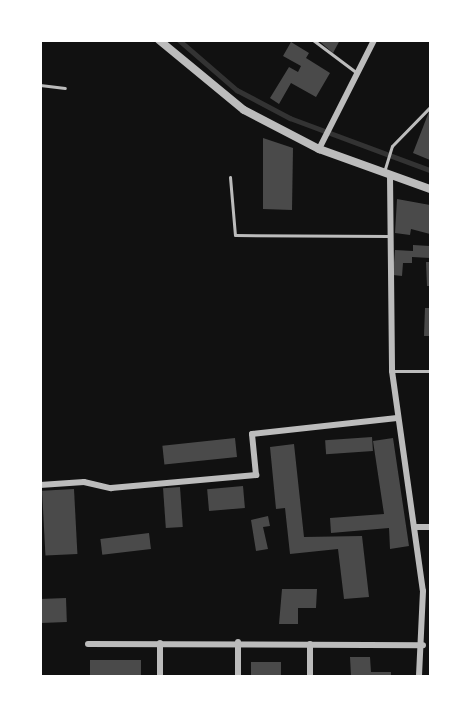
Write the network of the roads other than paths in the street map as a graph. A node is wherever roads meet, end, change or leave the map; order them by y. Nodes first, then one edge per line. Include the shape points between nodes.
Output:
1 (159, 40) edge
2 (313, 40) edge
3 (374, 40) edge
4 (357, 73) junction
5 (40, 85) edge
6 (65, 88) dead end
7 (430, 107) edge
8 (319, 149) junction
9 (386, 175) junction
10 (230, 177) dead end
11 (430, 189) edge
12 (389, 236) junction
13 (392, 371) junction
14 (430, 371) edge
15 (397, 418) junction
16 (40, 485) edge
17 (416, 527) junction
18 (430, 527) edge
19 (238, 642) junction
20 (160, 643) junction
21 (88, 644) dead end
22 (310, 644) junction
23 (423, 645) junction
24 (160, 676) edge
25 (238, 676) edge
26 (310, 676) edge
27 (419, 676) edge

1 - 8 street via 244,110
2 - 4 lane
3 - 4 street
4 - 8 street
5 - 6 lane
7 - 9 lane via 390,152
8 - 9 street
9 - 11 street
9 - 12 street
10 - 12 lane via 235,235
12 - 13 street
13 - 14 lane
13 - 15 street
15 - 16 street via 252,434 256,475 120,487 84,482
15 - 17 street
17 - 18 street
17 - 23 street via 423,591
19 - 20 street
19 - 22 street
19 - 25 street
20 - 21 street
20 - 24 street
22 - 23 street
22 - 26 street
23 - 27 street

